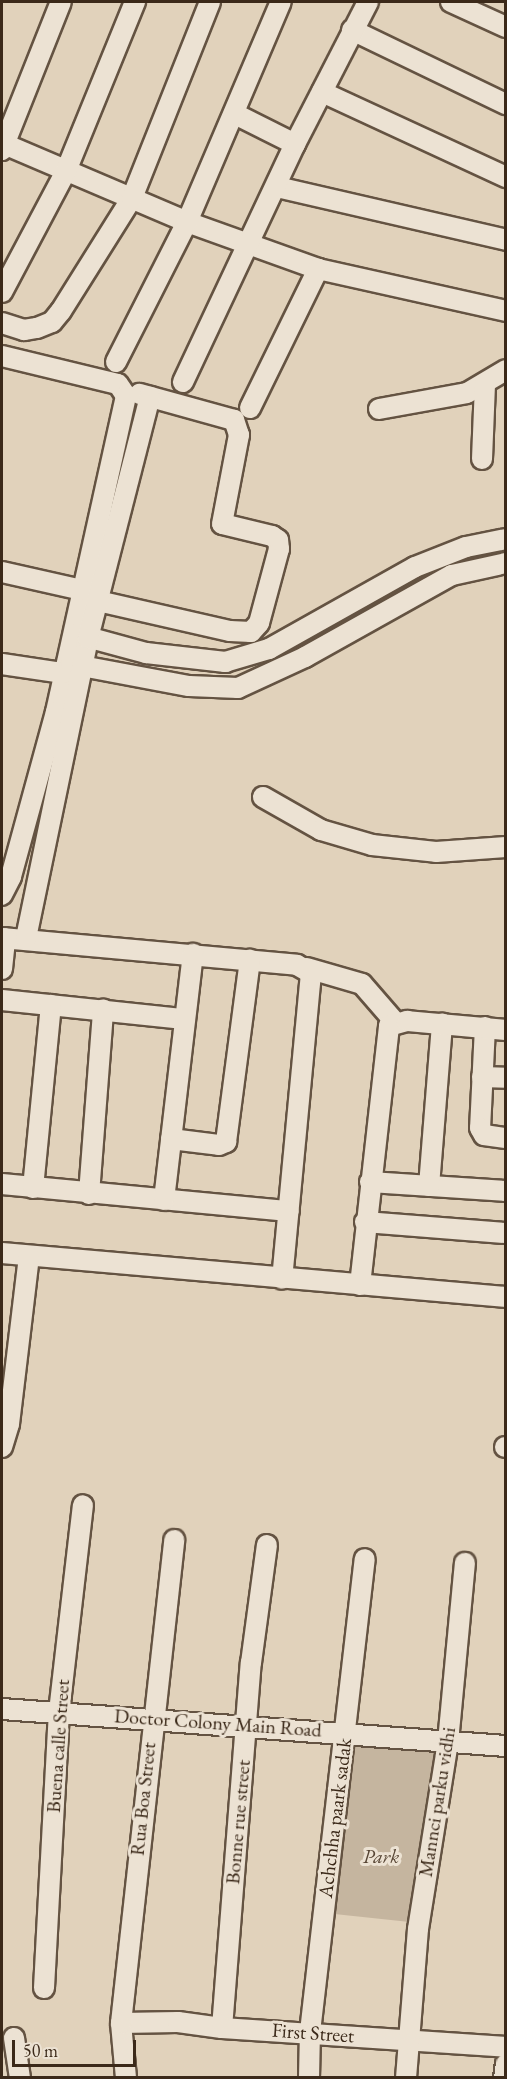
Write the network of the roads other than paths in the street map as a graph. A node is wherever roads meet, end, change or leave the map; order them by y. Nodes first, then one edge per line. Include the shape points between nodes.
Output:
1 (61, 2) edge
2 (135, 2) edge
3 (210, 2) edge
4 (281, 2) edge
5 (368, 2) edge
6 (451, 2) edge
7 (506, 27) edge
8 (352, 30) junction
9 (322, 92) junction
10 (506, 104) edge
11 (235, 114) junction
12 (295, 144) junction
13 (3, 146) edge
14 (66, 171) junction
15 (506, 177) edge
16 (277, 187) junction
17 (132, 198) junction
18 (187, 222) junction
19 (506, 240) edge
20 (248, 245) junction
21 (318, 269) junction
22 (2, 292) edge
23 (506, 311) edge
24 (2, 323) edge
25 (2, 356) edge
26 (116, 363) dead end
27 (506, 370) edge
28 (183, 382) dead end
29 (484, 383) junction
30 (125, 390) junction
31 (150, 397) junction
32 (250, 408) dead end
33 (379, 409) dead end
34 (482, 459) dead end
35 (506, 539) edge
36 (506, 562) edge
37 (2, 572) edge
38 (90, 595) junction
39 (81, 636) junction
40 (2, 664) edge
41 (70, 668) junction
42 (262, 797) dead end
43 (506, 847) edge
44 (2, 895) edge
45 (3, 938) edge
46 (26, 938) junction
47 (193, 954) junction
48 (250, 960) junction
49 (307, 968) junction
50 (2, 969) edge
51 (2, 1000) edge
52 (51, 1005) junction
53 (103, 1010) junction
54 (184, 1019) junction
55 (394, 1021) junction
56 (442, 1024) junction
57 (485, 1028) junction
58 (506, 1030) edge
59 (482, 1077) junction
60 (506, 1078) edge
61 (506, 1138) edge
62 (171, 1139) junction
63 (370, 1182) junction
64 (2, 1184) edge
65 (429, 1186) junction
66 (33, 1188) junction
67 (506, 1191) edge
68 (89, 1194) junction
69 (164, 1200) junction
70 (289, 1211) junction
71 (365, 1222) junction
72 (506, 1233) edge
73 (2, 1253) edge
74 (29, 1256) junction
75 (282, 1279) junction
76 (360, 1286) junction
77 (506, 1297) edge
78 (2, 1447) edge
79 (83, 1505) dead end
80 (174, 1540) dead end
81 (267, 1545) dead end
82 (365, 1559) dead end
83 (465, 1563) dead end
84 (2, 1709) edge
85 (59, 1712) junction
86 (151, 1720) junction
87 (246, 1724) junction
88 (344, 1732) junction
89 (448, 1742) junction
90 (506, 1746) edge
91 (44, 1988) dead end
92 (121, 2023) junction
93 (222, 2028) junction
94 (310, 2032) junction
95 (14, 2038) dead end
96 (410, 2040) junction
97 (506, 2047) edge
98 (506, 2064) edge
99 (20, 2078) edge
100 (126, 2078) edge
101 (309, 2078) edge
102 (406, 2078) edge
103 (504, 2078) edge

1 - 13 street
2 - 14 street
3 - 17 street
4 - 11 street
5 - 8 street
6 - 7 street
8 - 9 street
8 - 10 street
9 - 12 street
9 - 15 street
11 - 12 street
11 - 18 street
12 - 16 street
13 - 14 street
14 - 17 street
14 - 22 street
16 - 19 street
16 - 20 street
17 - 18 street
17 - 24 street via 52,322 24,330
18 - 20 street
18 - 26 street
20 - 21 street
20 - 28 street
21 - 23 street
21 - 32 street
25 - 30 street via 109,382
27 - 29 street
29 - 33 street via 467,393
29 - 34 street
30 - 31 street
30 - 38 street
31 - 38 street
31 - 38 street via 234,420 239,435 222,524 278,540 259,623 251,632 230,631
35 - 39 street via 466,547 415,567 269,650 225,662 156,655
36 - 41 street via 452,575 305,657 238,688 189,686
37 - 38 street
38 - 39 street
39 - 41 street
40 - 41 street
41 - 44 street via 11,877
41 - 46 street
42 - 43 street via 321,830 372,844 436,852
45 - 46 street
45 - 50 street
46 - 47 street
47 - 48 street
47 - 54 street
48 - 49 street
48 - 62 street via 226,1142 219,1145
49 - 55 street via 362,984
49 - 70 street via 312,978
51 - 52 street
52 - 53 street
52 - 66 street
53 - 54 street
53 - 68 street
54 - 62 street
55 - 56 street
55 - 63 street via 386,1033
56 - 57 street
56 - 65 street
57 - 58 street
57 - 59 street
59 - 60 street
59 - 61 street via 481,1132
62 - 69 street
63 - 65 street
63 - 71 street
64 - 66 street
65 - 67 street
66 - 68 street
68 - 69 street
69 - 70 street
70 - 75 street
71 - 72 street
71 - 76 street
73 - 74 street
74 - 75 street
74 - 78 street via 9,1424
75 - 76 street
76 - 77 street
79 - 85 street, Buena calle Street
80 - 86 street, Rua Boa Street
81 - 87 street, Bonne rue street
82 - 88 street, Achchha paark sadak
83 - 89 street, Mannci parku vidhi
84 - 85 street, Doctor Colony Main Road
85 - 86 street, Doctor Colony Main Road
85 - 91 street, Buena calle Street
86 - 87 street, Doctor Colony Main Road
86 - 92 street, Rua Boa Street
87 - 88 street, Doctor Colony Main Road
87 - 93 street, Bonne rue street
88 - 89 street, Doctor Colony Main Road
88 - 94 street, Achchha paark sadak
89 - 90 street, Doctor Colony Main Road
89 - 96 street, Mannci parku vidhi via 418,1929
92 - 93 street, First Street via 168,2021
92 - 100 street, Rua Boa Street
93 - 94 street, First Street
94 - 96 street, First Street
94 - 101 street, Achchha paark sadak
95 - 99 street
96 - 97 street, First Street
96 - 102 street, Mannci parku vidhi
98 - 103 street

